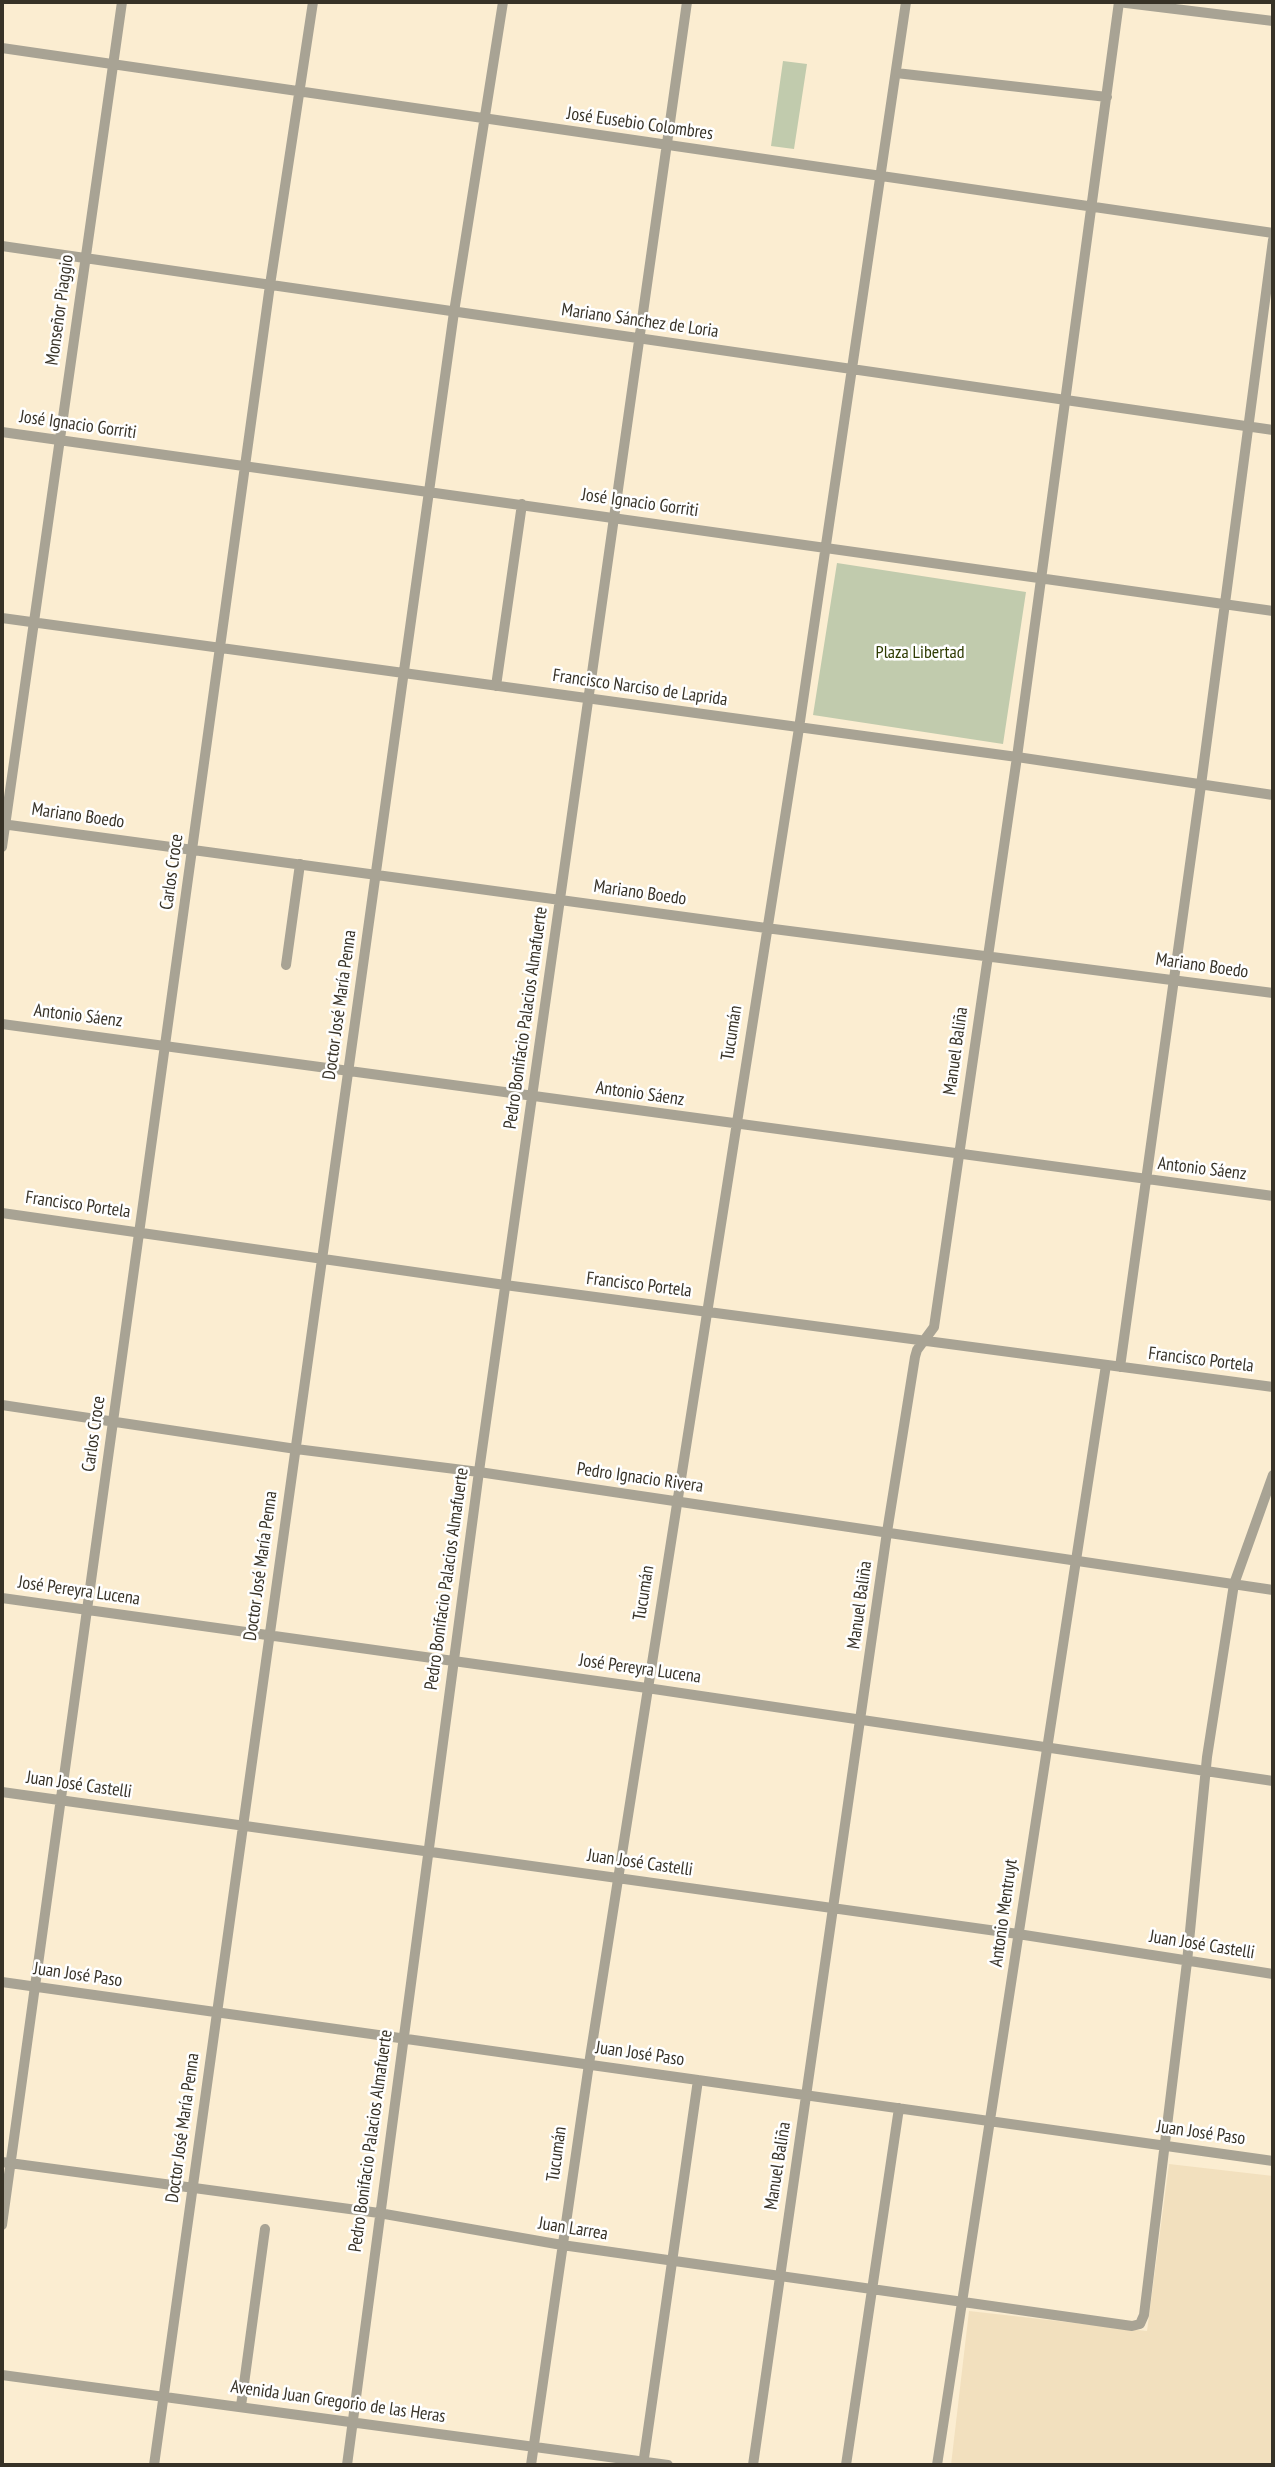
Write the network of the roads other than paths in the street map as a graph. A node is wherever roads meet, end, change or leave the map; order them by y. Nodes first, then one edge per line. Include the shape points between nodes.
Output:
1 (122, 2) edge
2 (313, 2) edge
3 (503, 2) edge
4 (687, 2) edge
5 (906, 2) edge
6 (1118, 2) edge
7 (1273, 21) edge
8 (2, 48) edge
9 (112, 64) junction
10 (896, 73) junction
11 (299, 89) junction
12 (1107, 97) junction
13 (486, 118) junction
14 (668, 145) junction
15 (880, 177) junction
16 (1091, 207) junction
17 (1273, 233) edge
18 (1273, 240) edge
19 (2, 246) edge
20 (85, 258) junction
21 (270, 285) junction
22 (454, 312) junction
23 (640, 339) junction
24 (852, 369) junction
25 (1066, 400) junction
26 (1250, 427) junction
27 (1273, 430) edge
28 (2, 432) edge
29 (59, 440) junction
30 (245, 466) junction
31 (429, 491) junction
32 (522, 504) junction
33 (614, 517) junction
34 (826, 547) junction
35 (1041, 576) junction
36 (1225, 604) junction
37 (1273, 611) edge
38 (2, 618) edge
39 (33, 623) junction
40 (220, 648) junction
41 (404, 672) junction
42 (496, 686) junction
43 (588, 699) junction
44 (799, 728) junction
45 (1017, 757) junction
46 (1201, 785) junction
47 (1273, 795) edge
48 (3, 824) edge
49 (2, 847) edge
50 (192, 850) junction
51 (300, 864) junction
52 (376, 875) junction
53 (560, 900) junction
54 (766, 928) junction
55 (987, 957) junction
56 (286, 965) dead end
57 (1174, 980) junction
58 (1273, 993) edge
59 (2, 1024) edge
60 (165, 1045) junction
61 (348, 1072) junction
62 (533, 1097) junction
63 (735, 1125) junction
64 (960, 1153) junction
65 (1145, 1179) junction
66 (1273, 1196) edge
67 (2, 1213) edge
68 (140, 1231) junction
69 (324, 1260) junction
70 (505, 1285) junction
71 (706, 1311) junction
72 (923, 1340) junction
73 (1106, 1365) junction
74 (1120, 1367) junction
75 (1273, 1387) edge
76 (2, 1405) edge
77 (113, 1421) junction
78 (296, 1449) junction
79 (479, 1472) junction
80 (1273, 1475) edge
81 (677, 1501) junction
82 (887, 1532) junction
83 (1076, 1560) junction
84 (1234, 1584) junction
85 (1273, 1590) edge
86 (2, 1598) edge
87 (86, 1610) junction
88 (269, 1636) junction
89 (453, 1661) junction
90 (647, 1688) junction
91 (862, 1720) junction
92 (1046, 1746) junction
93 (1206, 1769) junction
94 (1273, 1781) edge
95 (2, 1792) edge
96 (60, 1800) junction
97 (243, 1826) junction
98 (429, 1852) junction
99 (618, 1878) junction
100 (834, 1908) junction
101 (1018, 1934) junction
102 (1187, 1962) junction
103 (1273, 1974) edge
104 (2, 1982) edge
105 (35, 1986) junction
106 (217, 2012) junction
107 (403, 2038) junction
108 (589, 2064) junction
109 (698, 2080) junction
110 (807, 2095) junction
111 (899, 2108) junction
112 (992, 2121) junction
113 (1164, 2145) junction
114 (1273, 2161) edge
115 (6, 2163) edge
116 (193, 2188) junction
117 (379, 2213) junction
118 (2, 2225) edge
119 (265, 2229) dead end
120 (562, 2245) junction
121 (674, 2261) junction
122 (779, 2277) junction
123 (872, 2290) junction
124 (962, 2303) junction
125 (2, 2375) edge
126 (164, 2396) junction
127 (242, 2406) junction
128 (354, 2422) junction
129 (534, 2446) junction
130 (643, 2463) edge
131 (154, 2465) edge
132 (347, 2465) edge
133 (531, 2465) edge
134 (668, 2465) edge
135 (752, 2465) edge
136 (845, 2465) edge
137 (937, 2465) edge

1 - 9 street, Monseñor Piaggio
2 - 11 street, Carlos Croce
3 - 13 street, Doctor José María Penna
4 - 14 street, Pedro Bonifacio Palacios Almafuerte
5 - 10 street, Tucumán
6 - 7 street
6 - 12 street, Manuel Baliña
8 - 9 street, José Eusebio Colombres
9 - 11 street, José Eusebio Colombres
9 - 20 street, Monseñor Piaggio
10 - 12 street
10 - 15 street, Tucumán
11 - 13 street, José Eusebio Colombres
11 - 21 street, Carlos Croce
12 - 16 street, Manuel Baliña
13 - 14 street, José Eusebio Colombres
13 - 22 street, Doctor José María Penna
14 - 15 street, José Eusebio Colombres
14 - 23 street, Pedro Bonifacio Palacios Almafuerte
15 - 16 street, José Eusebio Colombres
15 - 24 street, Tucumán
16 - 17 street, José Eusebio Colombres
16 - 25 street, Manuel Baliña
18 - 26 street
19 - 20 street, Mariano Sánchez de Loria
20 - 21 street, Mariano Sánchez de Loria
20 - 29 street, Monseñor Piaggio
21 - 22 street, Mariano Sánchez de Loria
21 - 30 street, Carlos Croce
22 - 23 street, Mariano Sánchez de Loria
22 - 31 street, Doctor José María Penna
23 - 24 street, Mariano Sánchez de Loria
23 - 33 street, Pedro Bonifacio Palacios Almafuerte
24 - 25 street, Mariano Sánchez de Loria
24 - 34 street, Tucumán
25 - 26 street, Mariano Sánchez de Loria
25 - 35 street, Manuel Baliña
26 - 27 street, Mariano Sánchez de Loria
26 - 36 street
28 - 29 street, José Ignacio Gorriti
29 - 30 street, José Ignacio Gorriti
29 - 39 street, Monseñor Piaggio
30 - 31 street, José Ignacio Gorriti
30 - 40 street, Carlos Croce
31 - 32 street, José Ignacio Gorriti
31 - 41 street, Doctor José María Penna
32 - 33 street, José Ignacio Gorriti
32 - 42 street
33 - 34 street, José Ignacio Gorriti
33 - 43 street, Pedro Bonifacio Palacios Almafuerte
34 - 35 street, José Ignacio Gorriti
34 - 44 street, Tucumán
35 - 36 street, José Ignacio Gorriti
35 - 45 street, Manuel Baliña
36 - 37 street, José Ignacio Gorriti
36 - 46 street
38 - 39 street, Francisco Narciso de Laprida
39 - 40 street, Francisco Narciso de Laprida
39 - 48 street, Monseñor Piaggio
40 - 41 street, Francisco Narciso de Laprida
40 - 50 street, Carlos Croce
41 - 42 street, Francisco Narciso de Laprida
41 - 52 street, Doctor José María Penna
42 - 43 street, Francisco Narciso de Laprida
43 - 44 street, Francisco Narciso de Laprida
43 - 53 street, Pedro Bonifacio Palacios Almafuerte
44 - 45 street, Francisco Narciso de Laprida
44 - 54 street, Tucumán
45 - 46 street, Francisco Narciso de Laprida
45 - 55 street, Manuel Baliña
46 - 47 street, Francisco Narciso de Laprida
46 - 57 street
48 - 49 street, Monseñor Piaggio
48 - 50 street, Mariano Boedo
50 - 51 street, Mariano Boedo
50 - 60 street, Carlos Croce
51 - 52 street, Mariano Boedo
51 - 56 street
52 - 53 street, Mariano Boedo
52 - 61 street, Doctor José María Penna
53 - 54 street, Mariano Boedo
53 - 62 street, Pedro Bonifacio Palacios Almafuerte
54 - 55 street, Mariano Boedo
54 - 63 street, Tucumán
55 - 57 street, Mariano Boedo
55 - 64 street, Manuel Baliña
57 - 58 street, Mariano Boedo
57 - 65 street
59 - 60 street, Antonio Sáenz
60 - 61 street, Antonio Sáenz
60 - 68 street, Carlos Croce
61 - 62 street, Antonio Sáenz
61 - 69 street, Doctor José María Penna
62 - 63 street, Antonio Sáenz
62 - 70 street, Pedro Bonifacio Palacios Almafuerte
63 - 64 street, Antonio Sáenz
63 - 71 street, Tucumán
64 - 65 street, Antonio Sáenz
64 - 72 street, Manuel Baliña via 934,1327
65 - 66 street, Antonio Sáenz
65 - 74 street
67 - 68 street, Francisco Portela
68 - 69 street, Francisco Portela
68 - 77 street, Carlos Croce
69 - 70 street, Francisco Portela
69 - 78 street, Doctor José María Penna
70 - 71 street, Francisco Portela
70 - 79 street, Pedro Bonifacio Palacios Almafuerte
71 - 72 street, Francisco Portela
71 - 81 street, Tucumán
72 - 73 street, Francisco Portela
72 - 82 street, Manuel Baliña via 915,1357
73 - 74 street, Francisco Portela
73 - 83 street, Antonio Mentruyt
74 - 75 street, Francisco Portela
76 - 77 street, Pedro Ignacio Rivera
77 - 78 street, Pedro Ignacio Rivera
77 - 87 street, Carlos Croce
78 - 79 street, Pedro Ignacio Rivera
78 - 88 street, Doctor José María Penna
79 - 81 street, Pedro Ignacio Rivera
79 - 89 street, Pedro Bonifacio Palacios Almafuerte
80 - 84 street
81 - 82 street, Pedro Ignacio Rivera
81 - 90 street, Tucumán
82 - 83 street, Pedro Ignacio Rivera
82 - 91 street, Manuel Baliña
83 - 84 street, Pedro Ignacio Rivera
83 - 92 street, Antonio Mentruyt
84 - 85 street, Pedro Ignacio Rivera
84 - 93 street
86 - 87 street, José Pereyra Lucena
87 - 88 street, José Pereyra Lucena
87 - 96 street, Carlos Croce
88 - 89 street, José Pereyra Lucena
88 - 97 street, Doctor José María Penna
89 - 90 street, José Pereyra Lucena
89 - 98 street, Pedro Bonifacio Palacios Almafuerte
90 - 91 street, José Pereyra Lucena
90 - 99 street, Tucumán
91 - 92 street, José Pereyra Lucena
91 - 100 street, Manuel Baliña
92 - 93 street, José Pereyra Lucena
92 - 101 street, Antonio Mentruyt
93 - 94 street, José Pereyra Lucena
93 - 102 street
95 - 96 street, Juan José Castelli
96 - 97 street, Juan José Castelli
96 - 105 street, Carlos Croce
97 - 98 street, Juan José Castelli
97 - 106 street, Doctor José María Penna
98 - 99 street, Juan José Castelli
98 - 107 street, Pedro Bonifacio Palacios Almafuerte
99 - 100 street, Juan José Castelli
99 - 108 street, Tucumán
100 - 101 street, Juan José Castelli
100 - 110 street, Manuel Baliña
101 - 102 street, Juan José Castelli
101 - 112 street, Antonio Mentruyt
102 - 103 street, Juan José Castelli
102 - 113 street
104 - 105 street, Juan José Paso
105 - 106 street, Juan José Paso
105 - 115 street, Carlos Croce
106 - 107 street, Juan José Paso
106 - 116 street, Doctor José María Penna
107 - 108 street, Juan José Paso
107 - 117 street, Pedro Bonifacio Palacios Almafuerte
108 - 109 street, Juan José Paso
108 - 120 street, Tucumán
109 - 110 street, Juan José Paso
109 - 121 street
110 - 111 street, Juan José Paso
110 - 122 street, Manuel Baliña
111 - 112 street, Juan José Paso
111 - 123 street
112 - 113 street, Juan José Paso
112 - 124 street, Antonio Mentruyt
113 - 114 street, Juan José Paso
113 - 124 street, Juan Larrea via 1140,2324
115 - 116 street, Juan Larrea
115 - 118 street, Carlos Croce
116 - 117 street, Juan Larrea
116 - 126 street, Doctor José María Penna
117 - 120 street, Juan Larrea
117 - 128 street, Pedro Bonifacio Palacios Almafuerte
119 - 127 street
120 - 121 street, Juan Larrea
120 - 129 street, Tucumán
121 - 122 street, Juan Larrea
121 - 130 street
122 - 123 street, Juan Larrea
122 - 135 street, Manuel Baliña
123 - 124 street, Juan Larrea
123 - 136 street
124 - 137 street, Antonio Mentruyt
125 - 126 street, Avenida Juan Gregorio de las Heras
126 - 127 street, Avenida Juan Gregorio de las Heras
126 - 131 street, Doctor José María Penna
127 - 128 street, Avenida Juan Gregorio de las Heras
128 - 129 street, Avenida Juan Gregorio de las Heras
128 - 132 street, Pedro Bonifacio Palacios Almafuerte
129 - 130 street, Avenida Juan Gregorio de las Heras
129 - 133 street, Tucumán
130 - 134 street, Avenida Juan Gregorio de las Heras

